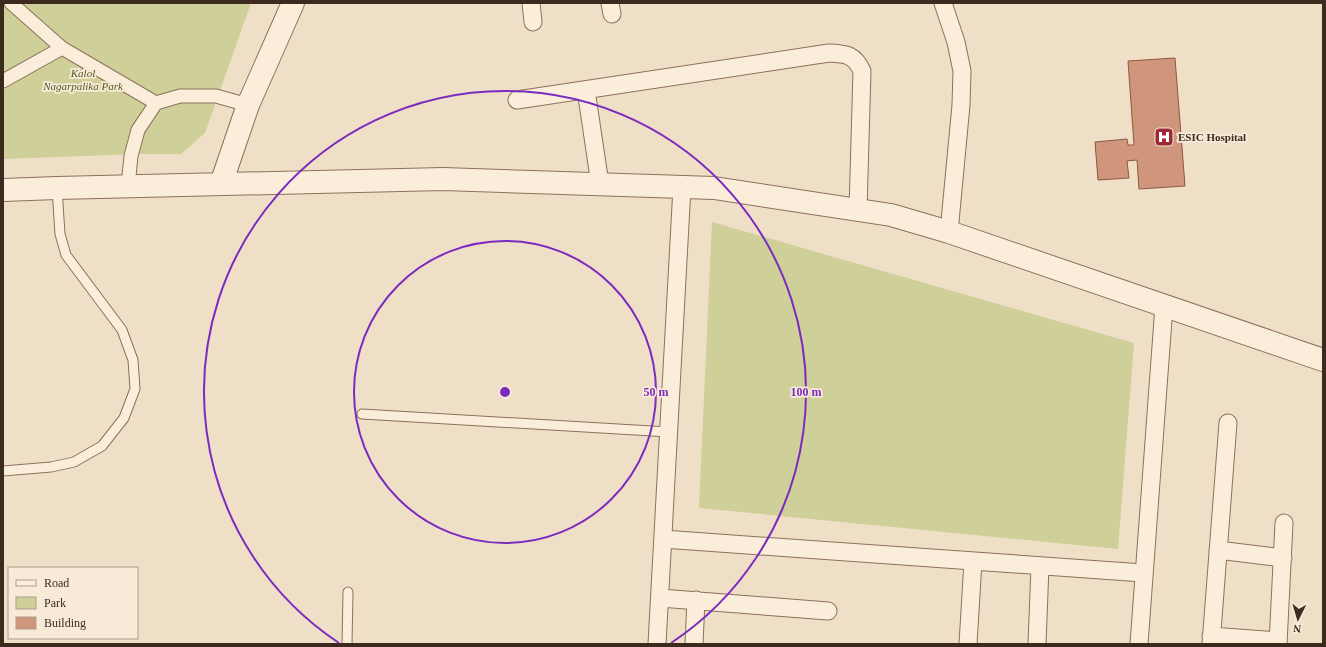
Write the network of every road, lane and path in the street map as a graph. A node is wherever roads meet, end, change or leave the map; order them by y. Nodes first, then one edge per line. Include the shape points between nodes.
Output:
1 (11, 3) edge
2 (293, 3) edge
3 (531, 3) edge
4 (943, 3) edge
5 (533, 22) dead end
6 (62, 48) junction
7 (3, 81) edge
8 (586, 90) junction
9 (517, 100) dead end
10 (156, 103) junction
11 (248, 105) junction
12 (221, 184) junction
13 (600, 184) junction
14 (3, 186) edge
15 (128, 186) junction
16 (682, 187) junction
17 (57, 188) junction
18 (3, 190) edge
19 (858, 210) junction
20 (949, 232) junction
21 (1164, 306) junction
22 (1323, 360) edge
23 (362, 414) dead end
24 (1228, 423) dead end
25 (669, 432) junction
26 (3, 471) edge
27 (1284, 523) dead end
28 (663, 539) junction
29 (1218, 550) junction
30 (1283, 558) junction
31 (973, 561) junction
32 (1040, 566) junction
33 (1143, 573) junction
34 (348, 592) dead end
35 (660, 598) junction
36 (696, 600) junction
37 (828, 611) dead end
38 (1211, 640) edge
39 (1278, 642) edge
40 (347, 644) edge
41 (657, 644) edge
42 (694, 644) edge
43 (968, 644) edge
44 (1037, 644) edge
45 (1139, 644) edge

1 - 6 street
2 - 11 street
3 - 5 street
4 - 20 street via 956,42 962,71
6 - 7 street
6 - 10 street
8 - 9 street
8 - 13 street
8 - 19 street via 829,53 844,54 857,61 862,71
10 - 11 street via 180,96 216,96
10 - 15 street via 138,130 131,156
11 - 12 street
12 - 13 street via 443,178
12 - 15 street
13 - 16 street
14 - 18 street
15 - 17 street
16 - 19 street via 714,188
16 - 25 street
17 - 18 street
17 - 26 lane via 60,234 66,255 122,330 133,360 135,389 124,418 102,446 74,462
19 - 20 street via 891,215
20 - 21 street
21 - 22 street
21 - 33 street
23 - 25 lane
24 - 29 street
25 - 28 street
27 - 30 street
28 - 31 street
28 - 35 street
29 - 30 street
29 - 38 street
30 - 39 street
31 - 32 street
31 - 43 street
32 - 33 street
32 - 44 street
33 - 45 street
34 - 40 lane
35 - 36 street
35 - 41 street
36 - 37 street
36 - 42 street
38 - 39 street

